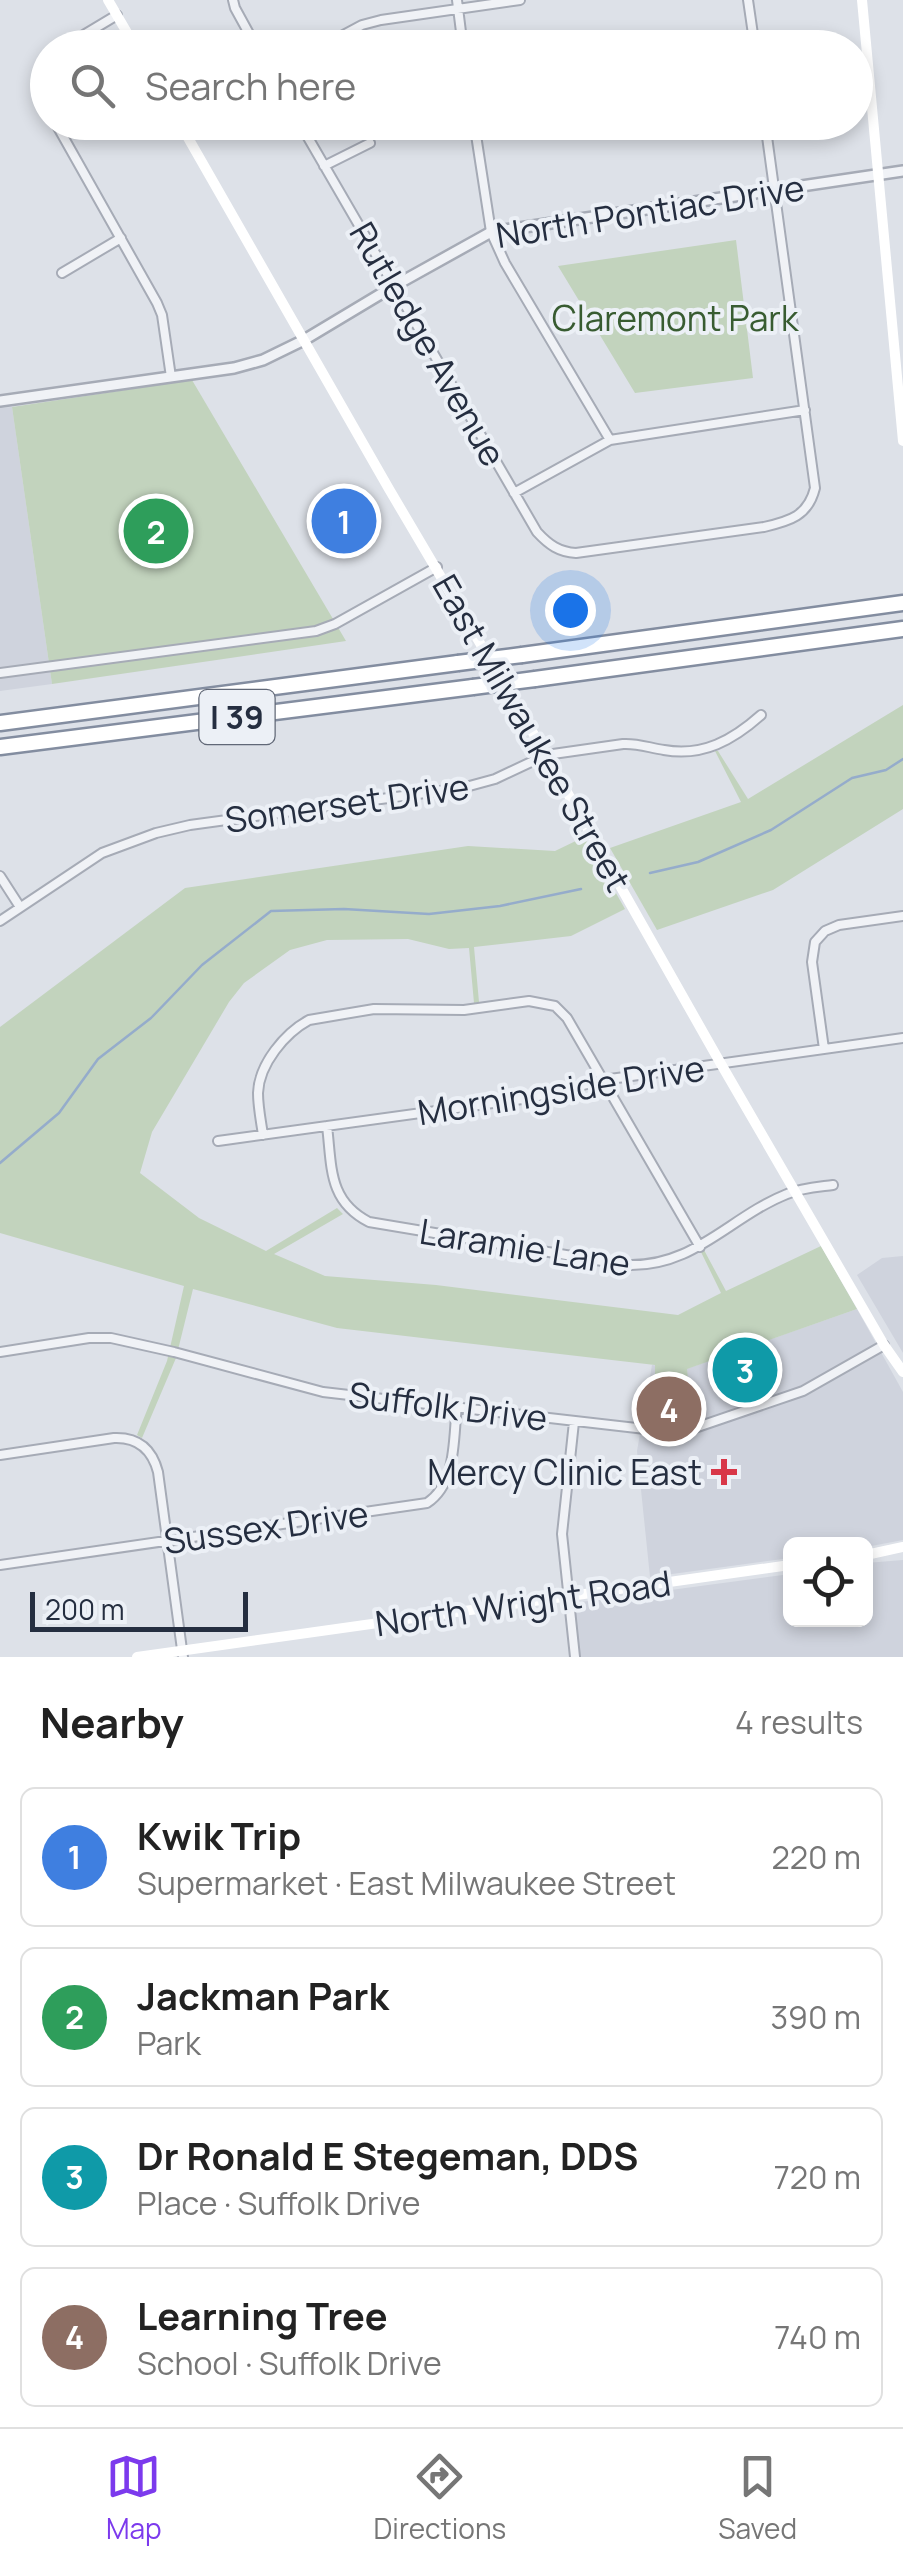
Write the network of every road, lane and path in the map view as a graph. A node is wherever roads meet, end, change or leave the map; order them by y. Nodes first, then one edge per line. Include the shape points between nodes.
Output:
1 (108, 0) edge
2 (234, 0) edge
3 (520, 0) edge
4 (748, 0) edge
5 (862, 0) edge
6 (457, 4) edge
7 (117, 14) junction
8 (91, 30) edge
9 (126, 30) edge
10 (247, 30) edge
11 (351, 30) edge
12 (461, 30) edge
13 (752, 30) edge
14 (865, 30) edge
15 (873, 113) edge
16 (65, 140) edge
17 (188, 140) edge
18 (309, 140) edge
19 (477, 140) edge
20 (767, 140) edge
21 (370, 144) dead end
22 (324, 166) junction
23 (903, 171) edge
24 (879, 174) junction
25 (774, 191) junction
26 (492, 232) junction
27 (121, 238) junction
28 (62, 272) dead end
29 (394, 286) junction
30 (304, 340) junction
31 (170, 377) junction
32 (0, 401) edge
33 (805, 410) junction
34 (610, 440) junction
35 (903, 441) edge
36 (514, 494) junction
37 (437, 568) junction
38 (900, 604) edge
39 (901, 629) edge
40 (0, 673) edge
41 (761, 715) dead end
42 (0, 723) edge
43 (0, 747) edge
44 (546, 755) junction
45 (0, 876) edge
46 (20, 907) junction
47 (903, 916) edge
48 (0, 921) edge
49 (903, 1038) edge
50 (824, 1049) junction
51 (721, 1064) junction
52 (603, 1080) junction
53 (327, 1126) junction
54 (264, 1135) junction
55 (218, 1141) dead end
56 (833, 1184) dead end
57 (794, 1191) junction
58 (700, 1247) junction
59 (884, 1345) junction
60 (0, 1352) edge
61 (903, 1372) edge
62 (903, 1386) edge
63 (457, 1406) junction
64 (574, 1422) junction
65 (0, 1455) edge
66 (168, 1542) junction
67 (903, 1550) edge
68 (873, 1554) edge
69 (0, 1564) edge
70 (783, 1567) edge
71 (569, 1597) junction
72 (183, 1654) edge
73 (137, 1657) edge
74 (574, 1657) edge

1 - 7 main road
2 - 10 street
3 - 6 street
4 - 13 street
5 - 14 main road
6 - 11 street
6 - 12 street
7 - 8 street
7 - 9 main road
15 - 24 main road
16 - 27 street
17 - 30 main road, East Milwaukee Street
18 - 22 street, Rutledge Avenue
19 - 26 street
20 - 25 street
21 - 22 street
22 - 29 street, Rutledge Avenue
23 - 24 street, North Pontiac Drive
24 - 25 street, North Pontiac Drive
24 - 35 main road
25 - 26 street, North Pontiac Drive
25 - 33 street
26 - 29 street, North Pontiac Drive
26 - 34 street
27 - 28 street
27 - 31 street via 158,303
29 - 30 street, North Pontiac Drive
29 - 36 street, Rutledge Avenue
30 - 31 street, North Pontiac Drive via 246,366
30 - 37 main road, East Milwaukee Street
31 - 32 street, North Pontiac Drive
33 - 34 street
33 - 36 street, Rutledge Avenue via 815,488 804,514 792,520 568,552 548,544
34 - 36 street
37 - 40 street via 316,631
37 - 44 main road, East Milwaukee Street
38 - 42 highway, I 39, bridge
39 - 43 highway, I 39, bridge
41 - 44 street, Somerset Drive via 712,747 670,751 631,743
44 - 46 street, Somerset Drive via 480,784 156,834 102,853
44 - 51 main road, East Milwaukee Street
45 - 46 street
46 - 48 street, Somerset Drive
47 - 50 street via 839,924 815,942
49 - 50 street, Morningside Drive
50 - 51 street, Morningside Drive
51 - 52 street, Morningside Drive
51 - 57 main road, East Milwaukee Street
52 - 53 street, Morningside Drive
52 - 54 street via 564,1014 549,1004 374,1010 309,1020 285,1038 264,1071 258,1094
52 - 58 street
53 - 54 street, Morningside Drive
53 - 58 street, Laramie Lane via 338,1195 369,1222 626,1266 666,1262
54 - 55 street, Morningside Drive
56 - 57 street, Laramie Lane
57 - 58 street, Laramie Lane
57 - 59 main road, East Milwaukee Street
59 - 61 main road, East Milwaukee Street
59 - 62 main road, East Milwaukee Street
59 - 64 street, Suffolk Drive via 803,1391 685,1433
60 - 63 street, Suffolk Drive via 112,1338 323,1392
63 - 64 street, Suffolk Drive
63 - 66 street, Sussex Drive via 449,1474 427,1503
64 - 71 street via 562,1520
65 - 66 street via 123,1438 138,1442 155,1462
66 - 69 street, Sussex Drive
66 - 72 street
67 - 68 main road
70 - 71 main road, North Wright Road
71 - 72 main road, North Wright Road
71 - 74 street
72 - 73 main road, North Wright Road

